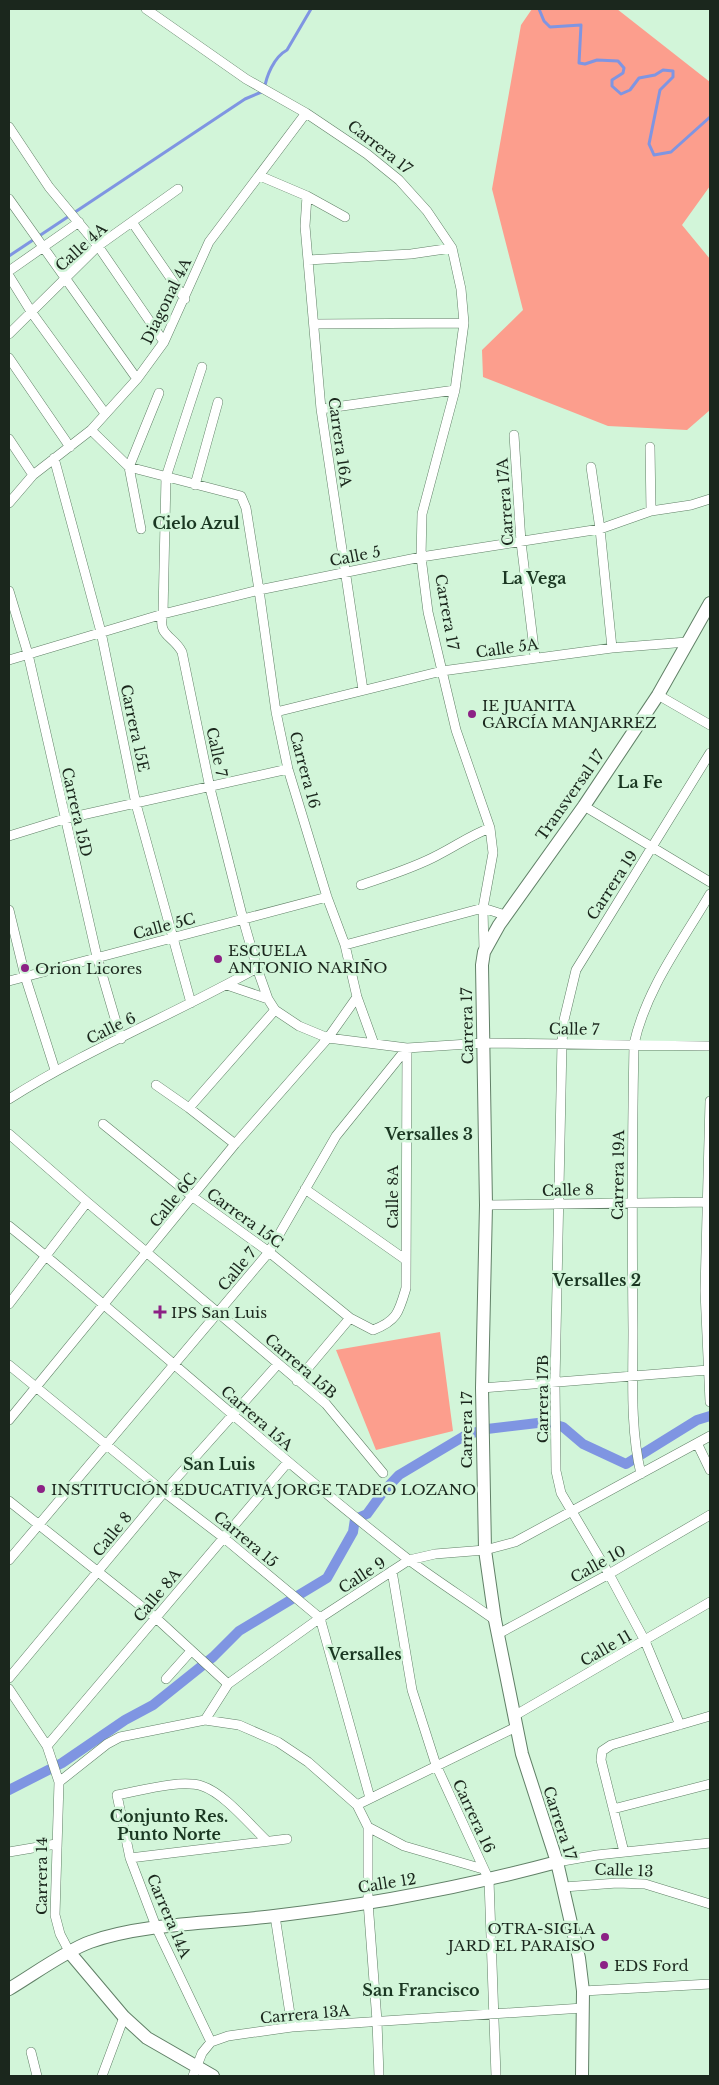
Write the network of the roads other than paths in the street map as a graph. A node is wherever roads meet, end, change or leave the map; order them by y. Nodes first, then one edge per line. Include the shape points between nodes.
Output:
1 (146, 9) edge
2 (306, 113) junction
3 (9, 127) edge
4 (260, 176) junction
5 (178, 189) dead end
6 (307, 196) junction
7 (9, 199) edge
8 (74, 216) junction
9 (345, 217) dead end
10 (132, 222) junction
11 (98, 246) junction
12 (42, 247) junction
13 (452, 248) junction
14 (308, 260) junction
15 (9, 270) edge
16 (9, 276) edge
17 (65, 279) junction
18 (185, 300) junction
19 (32, 312) junction
20 (464, 323) junction
21 (314, 324) junction
22 (9, 334) edge
23 (164, 342) junction
24 (9, 358) edge
25 (202, 367) dead end
26 (137, 379) junction
27 (455, 390) junction
28 (159, 393) dead end
29 (218, 402) dead end
30 (321, 410) junction
31 (104, 412) junction
32 (91, 430) junction
33 (514, 435) dead end
34 (9, 439) edge
35 (70, 447) junction
36 (650, 447) dead end
37 (54, 458) junction
38 (129, 467) junction
39 (591, 467) dead end
40 (33, 475) junction
41 (166, 477) junction
42 (195, 485) junction
43 (710, 499) edge
44 (9, 503) edge
45 (651, 511) junction
46 (141, 529) dead end
47 (600, 529) junction
48 (521, 542) junction
49 (421, 557) junction
50 (346, 572) junction
51 (259, 590) junction
52 (9, 591) edge
53 (710, 603) edge
54 (163, 614) junction
55 (101, 632) junction
56 (687, 642) junction
57 (612, 648) junction
58 (28, 654) junction
59 (535, 657) junction
60 (9, 660) edge
61 (442, 671) junction
62 (363, 690) junction
63 (658, 695) junction
64 (276, 712) junction
65 (710, 725) edge
66 (710, 752) edge
67 (288, 769) junction
68 (210, 788) junction
69 (136, 804) junction
70 (584, 806) junction
71 (64, 819) junction
72 (490, 828) junction
73 (9, 836) edge
74 (652, 848) junction
75 (710, 882) edge
76 (361, 885) dead end
77 (710, 894) edge
78 (327, 897) junction
79 (484, 908) junction
80 (9, 910) edge
81 (505, 915) junction
82 (243, 919) junction
83 (173, 938) junction
84 (345, 945) junction
85 (484, 952) junction
86 (97, 957) junction
87 (257, 968) junction
88 (25, 976) junction
89 (9, 981) edge
90 (227, 985) junction
91 (357, 997) junction
92 (268, 999) junction
93 (191, 1003) junction
94 (275, 1010) junction
95 (328, 1038) junction
96 (121, 1039) junction
97 (562, 1042) junction
98 (484, 1043) junction
99 (374, 1044) junction
100 (634, 1044) junction
101 (710, 1046) edge
102 (407, 1048) junction
103 (55, 1070) junction
104 (156, 1085) dead end
105 (9, 1099) edge
106 (710, 1101) edge
107 (189, 1108) junction
108 (103, 1124) dead end
109 (9, 1134) edge
110 (235, 1144) junction
111 (305, 1189) junction
112 (193, 1197) junction
113 (87, 1202) junction
114 (708, 1202) edge
115 (631, 1203) junction
116 (558, 1204) junction
117 (486, 1205) junction
118 (708, 1220) edge
119 (9, 1226) edge
120 (269, 1252) junction
121 (147, 1253) junction
122 (45, 1256) junction
123 (406, 1260) junction
124 (707, 1290) edge
125 (9, 1304) edge
126 (105, 1305) junction
127 (219, 1314) junction
128 (350, 1318) junction
129 (373, 1330) joint
130 (173, 1363) junction
131 (278, 1364) junction
132 (9, 1365) edge
133 (708, 1370) junction
134 (633, 1377) junction
135 (297, 1381) junction
136 (555, 1383) junction
137 (36, 1387) junction
138 (482, 1388) junction
139 (710, 1402) edge
140 (233, 1416) junction
141 (9, 1420) edge
142 (710, 1436) edge
143 (697, 1443) junction
144 (106, 1444) junction
145 (288, 1462) junction
146 (710, 1470) edge
147 (383, 1473) dead end
148 (641, 1474) junction
149 (164, 1492) junction
150 (9, 1501) edge
151 (570, 1512) junction
152 (710, 1515) edge
153 (38, 1524) junction
154 (224, 1538) junction
155 (485, 1550) junction
156 (9, 1560) edge
157 (410, 1560) junction
158 (392, 1571) junction
159 (98, 1574) junction
160 (609, 1574) junction
161 (710, 1602) edge
162 (156, 1618) junction
163 (320, 1618) junction
164 (495, 1620) junction
165 (498, 1634) junction
166 (645, 1641) junction
167 (191, 1651) junction
168 (9, 1678) edge
169 (166, 1679) dead end
170 (228, 1684) junction
171 (9, 1688) edge
172 (710, 1716) edge
173 (205, 1720) junction
174 (515, 1722) junction
175 (680, 1725) junction
176 (47, 1746) junction
177 (436, 1765) junction
178 (59, 1782) junction
179 (710, 1784) edge
180 (370, 1798) junction
181 (357, 1805) junction
182 (613, 1809) junction
183 (368, 1827) junction
184 (287, 1839) dead end
185 (267, 1842) junction
186 (710, 1843) edge
187 (56, 1844) junction
188 (9, 1852) edge
189 (624, 1852) junction
190 (130, 1858) junction
191 (557, 1862) junction
192 (486, 1875) junction
193 (564, 1887) junction
194 (368, 1902) junction
195 (710, 1904) edge
196 (275, 1916) junction
197 (157, 1929) junction
198 (70, 1952) junction
199 (710, 1984) edge
200 (9, 1989) edge
201 (583, 1991) junction
202 (583, 2008) junction
203 (495, 2013) junction
204 (124, 2018) junction
205 (378, 2021) junction
206 (292, 2028) junction
207 (211, 2042) junction
208 (31, 2052) dead end
209 (194, 2072) edge
210 (37, 2076) edge
211 (102, 2076) edge
212 (213, 2076) edge
213 (379, 2076) edge
214 (496, 2076) edge
215 (582, 2076) edge

1 - 2 street, Carrera 17 via 246,79
2 - 4 street, Diagonal 4A
2 - 13 street, Carrera 17 via 399,180 427,211
3 - 8 street via 49,187
4 - 6 street
4 - 18 street, Diagonal 4A via 209,242
5 - 10 street, Calle 4A
6 - 9 street
6 - 14 street, Carrera 16A
7 - 12 street
8 - 11 street
8 - 12 street
10 - 11 street, Calle 4A
10 - 18 street
11 - 17 street, Calle 4A
11 - 23 street
12 - 15 street
12 - 17 street
13 - 14 street via 411,254
13 - 20 street, Carrera 17
14 - 21 street, Carrera 16A
16 - 19 street
17 - 19 street, Calle 4A
17 - 26 street
18 - 23 street, Diagonal 4A
19 - 22 street, Calle 4A
19 - 31 street
20 - 21 street
20 - 27 street, Carrera 17
21 - 30 street, Carrera 16A
23 - 26 street, Diagonal 4A
24 - 35 street
25 - 41 street, Calle 7
26 - 31 street, Diagonal 4A
27 - 30 street
27 - 49 street, Carrera 17 via 422,514
28 - 38 street
29 - 42 street
30 - 50 street, Carrera 16A
31 - 32 street, Diagonal 4A
32 - 35 street, Diagonal 4A
32 - 38 street
33 - 48 street, Carrera 17A
34 - 40 street
35 - 37 street, Diagonal 4A
36 - 45 street
37 - 40 street, Diagonal 4A
37 - 55 street, Carrera 15E
38 - 41 street
38 - 46 street
39 - 47 street
40 - 44 street, Diagonal 4A
41 - 42 street
41 - 54 street, Calle 7
42 - 51 street, Carrera 16 via 241,496 246,508
43 - 45 street, Calle 5
45 - 47 street, Calle 5
47 - 48 street, Calle 5
47 - 57 street
48 - 49 street, Calle 5
48 - 59 street, Carrera 17A
49 - 50 street, Calle 5
49 - 61 street, Carrera 17 via 428,612
50 - 51 street, Calle 5
50 - 62 street, Carrera 16A
51 - 54 street, Calle 5
51 - 64 street, Carrera 16
52 - 58 street, Carrera 15D
53 - 56 street, Transversal 17
54 - 55 street, Calle 5
54 - 68 street, Calle 7 via 160,622 162,631 178,643 182,652
55 - 58 street, Calle 5
55 - 69 street, Carrera 15E
56 - 57 street, Calle 5A
56 - 63 street, Transversal 17
57 - 59 street, Calle 5A
58 - 60 street, Calle 5
58 - 71 street, Carrera 15D
59 - 61 street, Calle 5A
61 - 62 street, Calle 5A
61 - 72 street, Carrera 17 via 456,730
62 - 64 street, Calle 5A
63 - 65 street
63 - 70 street, Transversal 17
64 - 67 street, Carrera 16
66 - 74 street, Carrera 19
67 - 68 street
67 - 78 street, Carrera 16
68 - 69 street
68 - 82 street, Calle 7
69 - 71 street
69 - 83 street, Carrera 15E
70 - 74 street
70 - 81 street, Transversal 17
71 - 73 street
71 - 86 street, Carrera 15D
72 - 76 street via 458,842 440,855
72 - 79 street, Carrera 17 via 492,853
74 - 75 street
74 - 97 street, Carrera 19 via 576,970
77 - 100 street, Carrera 19A via 652,992 640,1019
78 - 82 street, Calle 5C
78 - 84 street, Carrera 16
79 - 81 street
79 - 84 street
79 - 85 street, Carrera 17
80 - 88 street
81 - 85 street, Transversal 17
82 - 83 street, Calle 5C
82 - 87 street, Calle 7
83 - 86 street, Calle 5C
83 - 93 street, Carrera 15E
84 - 91 street, Carrera 16
85 - 98 street, Carrera 17
86 - 88 street, Calle 5C
86 - 96 street, Carrera 15D
87 - 90 street, Calle 6
87 - 92 street, Calle 7
88 - 89 street, Calle 5C
88 - 103 street
90 - 92 street
90 - 93 street, Calle 6
91 - 95 street, Calle 6C
91 - 99 street, Carrera 16
92 - 94 street, Calle 7
93 - 96 street, Calle 6
94 - 95 street, Calle 7 via 299,1026
94 - 107 street
95 - 99 street, Calle 7
95 - 110 street, Calle 6C
96 - 103 street, Calle 6
97 - 98 street, Calle 7
97 - 100 street, Calle 7
97 - 116 street, Carrera 17B
98 - 102 street, Calle 7
98 - 117 street, Carrera 17
99 - 102 street, Calle 7
100 - 101 street, Calle 7
100 - 115 street, Carrera 19A
102 - 111 street, Calle 7 via 336,1136
102 - 123 street, Calle 8A
103 - 105 street, Calle 6
104 - 107 street
106 - 114 street
107 - 110 street
108 - 112 street, Carrera 15C
109 - 113 street, Carrera 15B
110 - 112 street, Calle 6C
111 - 120 street, Calle 7
111 - 123 street
112 - 120 street, Carrera 15C
112 - 121 street, Calle 6C
113 - 121 street, Carrera 15B
113 - 122 street
114 - 115 street, Calle 8
114 - 118 street
115 - 116 street, Calle 8
115 - 134 street, Carrera 19A
116 - 117 street, Calle 8
116 - 136 street, Carrera 17B
117 - 138 street, Carrera 17
118 - 124 street
119 - 122 street, Carrera 15A
120 - 127 street, Calle 7
120 - 128 street, Carrera 15C
121 - 126 street, Calle 6C
121 - 127 street, Carrera 15B
122 - 125 street
122 - 126 street, Carrera 15A
123 - 129 street, Calle 8A via 406,1288 399,1313
124 - 133 street
126 - 130 street, Carrera 15A
126 - 137 street, Calle 6C
127 - 130 street, Calle 7
127 - 131 street, Carrera 15B
128 - 129 street, Carrera 15C
128 - 135 street
130 - 140 street, Carrera 15A
130 - 144 street, Calle 7
131 - 135 street, Carrera 15B
131 - 140 street, Calle 8
132 - 137 street, Carrera 15
133 - 134 street
133 - 139 street
134 - 136 street
134 - 148 street, Carrera 19A via 636,1448
135 - 147 street, Carrera 15B via 326,1404
136 - 138 street
136 - 151 street, Carrera 17B via 558,1478
137 - 141 street, Calle 6C
137 - 144 street, Carrera 15
138 - 155 street, Carrera 17
140 - 145 street, Carrera 15A
140 - 149 street, Calle 8
142 - 143 street, Calle 9
143 - 146 street
143 - 148 street, Calle 9
144 - 149 street, Carrera 15
144 - 153 street, Calle 7
145 - 154 street, Calle 8A
145 - 157 street, Carrera 15A
148 - 151 street, Calle 9
149 - 154 street, Carrera 15
149 - 159 street, Calle 8
150 - 153 street
151 - 155 street, Calle 9 via 515,1542
151 - 160 street, Carrera 17B
152 - 160 street, Calle 10
153 - 156 street, Calle 7
153 - 159 street
154 - 162 street, Calle 8A
154 - 163 street, Carrera 15
155 - 157 street, Calle 9 via 436,1554
155 - 164 street, Carrera 17
157 - 158 street, Calle 9
157 - 164 street, Carrera 15A
158 - 163 street, Calle 9
158 - 177 street, Carrera 16 via 412,1690
159 - 162 street
159 - 168 street, Calle 8
160 - 165 street, Calle 10
160 - 166 street, Carrera 17B
161 - 166 street, Calle 11
162 - 167 street
162 - 176 street, Calle 8A
163 - 170 street, Calle 9
163 - 180 street
164 - 165 street, Carrera 17
165 - 174 street, Carrera 17
166 - 174 street, Calle 11
166 - 175 street, Carrera 17B
167 - 169 street
167 - 170 street
170 - 173 street, Calle 9
171 - 176 street, Carrera 14
172 - 175 street
173 - 178 street via 120,1736
173 - 181 street via 240,1725 278,1742 308,1762
174 - 177 street, Calle 11
174 - 191 street, Carrera 17 via 534,1795
175 - 182 street via 611,1745 602,1751 601,1760
176 - 178 street, Carrera 14
177 - 180 street, Calle 11
177 - 192 street, Carrera 16
178 - 187 street, Carrera 14
179 - 182 street
180 - 181 street, Calle 11
181 - 183 street
182 - 189 street
183 - 192 street via 404,1846
183 - 194 street
184 - 185 street
185 - 190 street
185 - 190 street, Carrera 14A via 219,1795 202,1786 180,1784 117,1796
186 - 189 street, Calle 12
187 - 188 street
187 - 198 street, Carrera 14 via 55,1915 60,1934
189 - 191 street, Calle 12
190 - 197 street, Carrera 14A
191 - 192 street, Calle 12
191 - 193 street, Carrera 17
192 - 194 street, Calle 12
192 - 203 street, Carrera 16
193 - 195 street, Calle 13 via 645,1884
193 - 201 street, Carrera 17
194 - 196 street, Calle 12
194 - 205 street
196 - 197 street, Calle 12
196 - 206 street
197 - 198 street, Calle 12 via 88,1942
197 - 207 street, Carrera 14A
198 - 200 street
198 - 204 street, Carrera 14
199 - 201 street
201 - 202 street, Carrera 17
202 - 203 street, Carrera 13A
202 - 215 street, Carrera 17
203 - 205 street, Carrera 13A
203 - 214 street, Carrera 16
204 - 209 street, Carrera 14
204 - 211 street
205 - 206 street, Carrera 13A
205 - 213 street
206 - 207 street, Carrera 13A via 228,2036
207 - 209 street
208 - 210 street
209 - 212 street, Carrera 14

